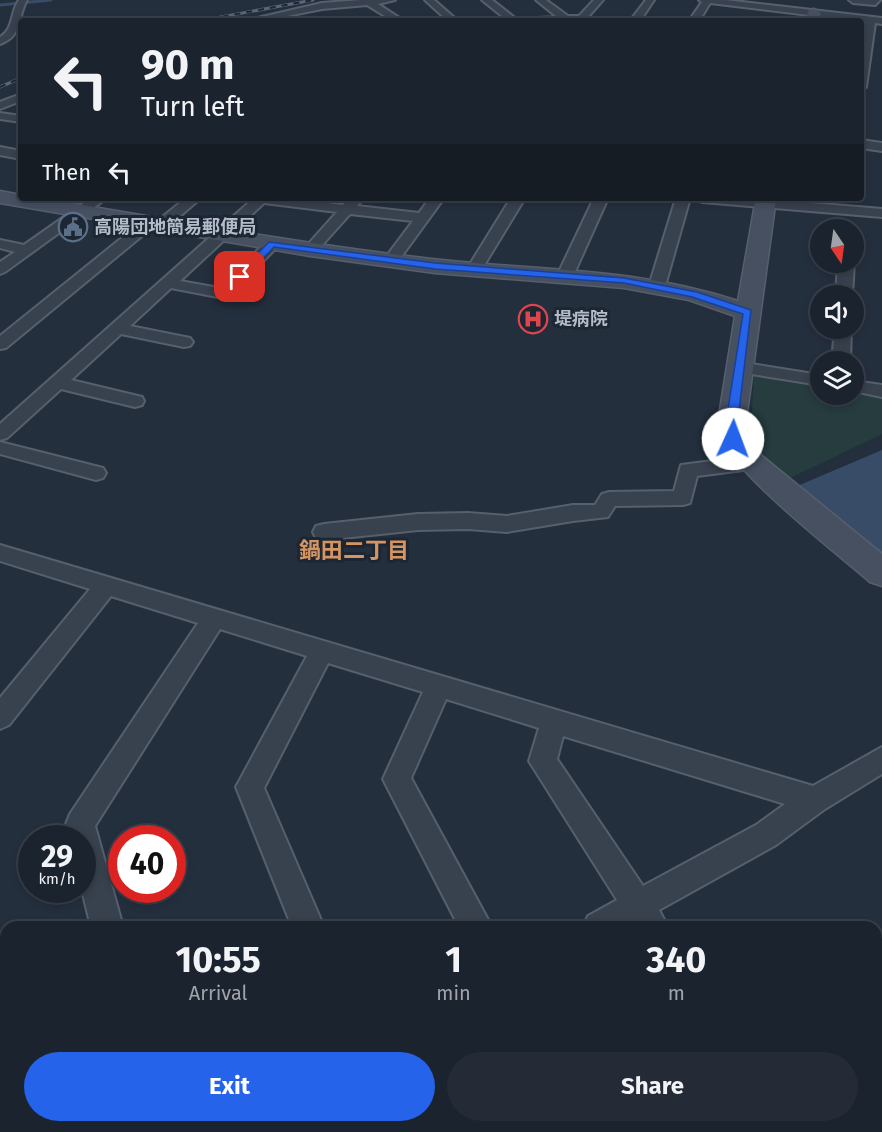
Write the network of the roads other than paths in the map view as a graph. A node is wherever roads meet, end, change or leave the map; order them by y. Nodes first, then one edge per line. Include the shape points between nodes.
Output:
1 (23, 0) edge
2 (391, 0) edge
3 (429, 0) edge
4 (486, 0) edge
5 (540, 0) edge
6 (599, 0) edge
7 (650, 0) edge
8 (705, 0) edge
9 (876, 0) edge
10 (847, 1) edge
11 (369, 2) junction
12 (764, 7) edge
13 (315, 8) junction
14 (330, 16) dead end
15 (813, 17) edge
16 (845, 17) junction
17 (272, 18) edge
18 (394, 18) edge
19 (450, 18) edge
20 (510, 18) edge
21 (565, 18) edge
22 (582, 18) edge
23 (637, 18) edge
24 (696, 18) edge
25 (854, 18) edge
26 (864, 19) edge
27 (871, 20) junction
28 (882, 21) edge
29 (0, 41) edge
30 (867, 56) edge
31 (864, 72) edge
32 (18, 98) edge
33 (0, 106) edge
34 (0, 116) edge
35 (18, 119) edge
36 (864, 144) edge
37 (882, 147) edge
38 (0, 151) edge
39 (18, 154) edge
40 (0, 197) edge
41 (18, 200) edge
42 (23, 201) edge
43 (96, 201) edge
44 (190, 201) edge
45 (259, 201) edge
46 (317, 201) edge
47 (435, 201) edge
48 (516, 201) edge
49 (600, 201) edge
50 (682, 201) edge
51 (765, 201) edge
52 (353, 203) edge
53 (849, 204) edge
54 (82, 211) junction
55 (882, 213) edge
56 (423, 218) junction
57 (848, 219) edge
58 (155, 224) junction
59 (219, 236) junction
60 (0, 244) edge
61 (272, 244) junction
62 (27, 250) junction
63 (310, 250) junction
64 (392, 261) junction
65 (0, 269) edge
66 (475, 269) junction
67 (565, 276) junction
68 (167, 283) junction
69 (657, 286) junction
70 (748, 312) junction
71 (117, 328) junction
72 (184, 342) dead end
73 (0, 344) edge
74 (739, 367) junction
75 (810, 378) edge
76 (56, 382) junction
77 (864, 388) edge
78 (882, 391) edge
79 (135, 401) dead end
80 (0, 434) edge
81 (0, 448) edge
82 (752, 463) junction
83 (96, 473) dead end
84 (324, 532) dead end
85 (0, 553) edge
86 (882, 573) edge
87 (107, 584) junction
88 (215, 618) junction
89 (324, 649) junction
90 (438, 687) junction
91 (0, 717) edge
92 (554, 721) junction
93 (882, 759) edge
94 (815, 800) junction
95 (645, 917) edge
96 (105, 921) edge
97 (306, 921) edge
98 (473, 921) edge
99 (627, 921) edge

1 - 29 street via 17,7 14,32
2 - 11 street
3 - 19 street
4 - 20 street
5 - 21 street
6 - 22 street
7 - 23 street
8 - 12 street
8 - 24 street
9 - 10 street
10 - 16 street
11 - 13 street
11 - 18 street
12 - 15 street
13 - 14 street
13 - 17 street
15 - 16 street
16 - 25 street
26 - 27 street
27 - 28 street
27 - 30 street
30 - 31 street
32 - 33 street
34 - 35 street
36 - 37 street
38 - 39 street
40 - 41 street
42 - 54 street
43 - 54 street
44 - 58 street
45 - 59 street
46 - 52 street
47 - 56 street
48 - 66 street
49 - 67 street
50 - 69 street
51 - 53 street
51 - 70 street
52 - 56 street
52 - 63 street
53 - 55 street
53 - 57 street
54 - 58 street
54 - 62 street
56 - 64 street
58 - 59 street
58 - 73 street
59 - 61 street
59 - 68 street
60 - 62 street
61 - 63 street
61 - 68 street via 224,293
62 - 65 street
63 - 64 street
64 - 66 street
66 - 67 street
67 - 69 street
68 - 71 street
69 - 70 street
70 - 74 street
71 - 72 street
71 - 76 street
74 - 75 street
74 - 82 street via 731,428 733,439
76 - 79 street
76 - 80 street
77 - 78 street
81 - 83 street
82 - 84 street via 688,470 683,498 609,500 601,512 507,524 418,522
82 - 86 street
85 - 87 street
87 - 88 street
87 - 91 street
88 - 89 street
88 - 96 street via 80,824
89 - 90 street
89 - 97 street via 250,787
90 - 92 street
90 - 98 street via 397,779
92 - 94 street
92 - 95 street via 543,761
93 - 94 street
94 - 95 street
95 - 99 street

